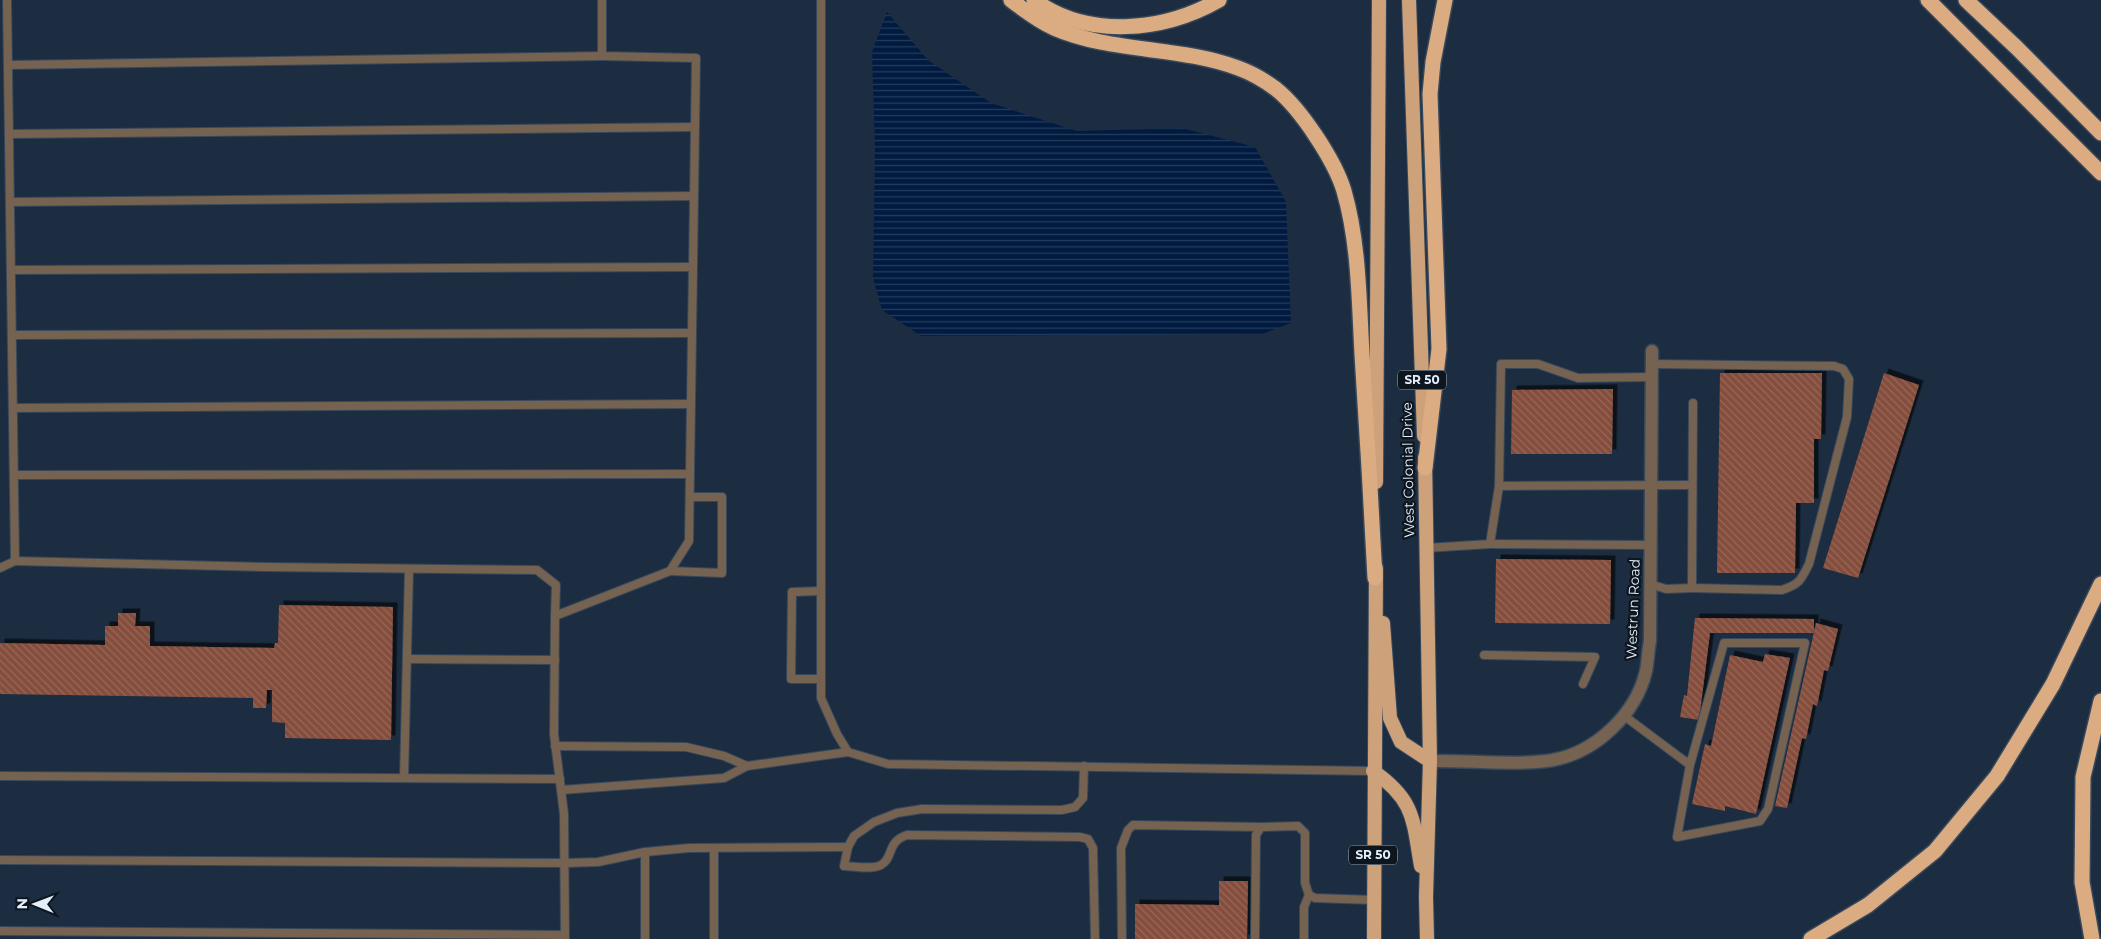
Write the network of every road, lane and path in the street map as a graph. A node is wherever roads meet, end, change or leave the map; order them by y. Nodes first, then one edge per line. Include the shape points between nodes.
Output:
1 (7, 0) edge
2 (12, 0) edge
3 (602, 0) edge
4 (820, 0) edge
5 (1010, 0) edge
6 (1034, 0) edge
7 (1219, 0) edge
8 (1379, 0) edge
9 (1409, 0) edge
10 (1445, 0) edge
11 (1928, 0) edge
12 (1966, 0) edge
13 (602, 56) junction
14 (8, 65) junction
15 (0, 115) edge
16 (9, 115) junction
17 (695, 127) junction
18 (2101, 133) edge
19 (9, 134) junction
20 (2101, 173) edge
21 (694, 196) junction
22 (10, 202) junction
23 (693, 267) junction
24 (11, 270) junction
25 (692, 333) junction
26 (12, 336) junction
27 (1652, 351) dead end
28 (1652, 370) junction
29 (1693, 403) dead end
30 (691, 404) junction
31 (13, 408) junction
32 (1425, 468) junction
33 (690, 474) junction
34 (14, 476) junction
35 (1651, 484) junction
36 (1692, 485) junction
37 (1499, 486) junction
38 (690, 497) junction
39 (1490, 544) junction
40 (1651, 544) junction
41 (1426, 548) junction
42 (15, 561) junction
43 (0, 568) edge
44 (409, 569) junction
45 (670, 571) junction
46 (1376, 578) junction
47 (1650, 584) junction
48 (2101, 584) edge
49 (1692, 588) junction
50 (821, 591) junction
51 (555, 616) junction
52 (1484, 655) dead end
53 (406, 659) junction
54 (555, 660) junction
55 (821, 679) junction
56 (1583, 684) dead end
57 (2101, 701) edge
58 (1624, 715) junction
59 (556, 746) junction
60 (848, 752) junction
61 (1430, 761) junction
62 (1690, 765) junction
63 (747, 766) junction
64 (1084, 766) junction
65 (1373, 771) junction
66 (0, 776) edge
67 (404, 778) junction
68 (560, 778) junction
69 (562, 790) junction
70 (1261, 827) junction
71 (848, 847) junction
72 (714, 848) junction
73 (645, 852) junction
74 (0, 860) edge
75 (565, 863) junction
76 (1309, 895) junction
77 (1426, 897) junction
78 (1373, 900) junction
79 (0, 931) edge
80 (565, 937) edge
81 (645, 939) edge
82 (714, 939) edge
83 (1094, 939) edge
84 (1122, 939) edge
85 (1255, 939) edge
86 (1304, 939) edge
87 (1374, 939) edge
88 (1426, 939) edge
89 (1811, 939) edge
90 (2092, 939) edge

1 - 2 lane
1 - 14 lane
3 - 13 lane
4 - 50 lane
5 - 46 highway via 1054,28 1082,37 1220,61 1254,74 1278,90 1302,117 1334,165 1344,191 1351,225 1359,288
6 - 7 highway via 1060,15 1083,23 1136,27 1170,20
8 - 46 highway, SR 50
9 - 32 highway, West Colonial Drive / SR 50
10 - 32 highway via 1430,94 1439,349
11 - 20 highway
12 - 18 highway
13 - 14 lane
13 - 17 lane via 696,58
14 - 16 lane
15 - 16 lane
16 - 19 lane
17 - 19 lane
17 - 21 lane
19 - 22 lane
21 - 22 lane
21 - 23 lane
22 - 24 lane
23 - 24 lane
23 - 25 lane
24 - 26 lane
25 - 26 lane
25 - 30 lane
26 - 31 lane
27 - 28 street, Westrun Road
28 - 35 street, Westrun Road
28 - 37 lane via 1578,378 1538,364 1501,364
28 - 49 lane via 1695,363 1834,366 1843,369 1848,379 1846,417 1809,564 1801,581 1782,590
29 - 36 lane
30 - 31 lane
30 - 33 lane
31 - 34 lane
32 - 41 highway, West Colonial Drive / SR 50
33 - 34 lane
33 - 38 lane
34 - 42 lane
35 - 36 lane
35 - 37 lane
35 - 40 street, Westrun Road
36 - 49 lane
37 - 39 lane
38 - 45 lane via 689,541
38 - 45 lane via 722,497 722,573
39 - 40 lane
39 - 41 lane
40 - 47 street, Westrun Road
41 - 61 highway, West Colonial Drive / SR 50
42 - 43 lane
42 - 44 lane
44 - 51 lane via 538,570 556,585
44 - 53 lane
45 - 51 lane
46 - 61 highway via 1383,620 1390,718 1401,742
46 - 65 highway, SR 50
47 - 49 lane via 1666,589
47 - 58 street, Westrun Road via 1650,641 1645,673
48 - 89 highway via 2053,684 1997,776 1954,829 1935,851 1868,906
50 - 55 lane
50 - 55 lane via 792,592 791,679
51 - 54 lane
52 - 56 lane via 1595,657
53 - 54 lane
53 - 67 lane
54 - 59 lane
55 - 60 lane via 821,698
57 - 90 highway via 2083,777 2082,882
58 - 61 street, Westrun Road via 1613,729 1580,751 1554,760
58 - 62 lane
59 - 63 lane via 686,747 724,756
59 - 68 lane
60 - 63 lane
60 - 64 lane via 888,764
61 - 77 highway, West Colonial Drive / SR 50
62 - 62 lane via 1676,837 1760,821 1768,809 1805,643 1724,642
63 - 69 lane via 724,778
64 - 65 lane
64 - 71 lane via 1083,798 1075,808 909,810 874,822 854,836
65 - 77 highway via 1398,791 1412,813
65 - 78 highway, SR 50
66 - 67 lane
67 - 68 lane
68 - 69 lane
69 - 75 lane
70 - 76 lane via 1298,826 1305,833 1305,883
70 - 84 lane via 1133,825 1121,848
70 - 85 lane via 1256,835
71 - 72 lane
71 - 83 lane via 844,866 873,867 887,859 894,841 907,835 1088,839 1093,848
72 - 73 lane
72 - 82 lane
73 - 75 lane via 598,862
73 - 81 lane
74 - 75 lane
75 - 80 lane
76 - 78 lane via 1315,898
76 - 86 lane via 1304,907
77 - 88 highway, West Colonial Drive / SR 50
78 - 87 highway, SR 50
79 - 80 lane

